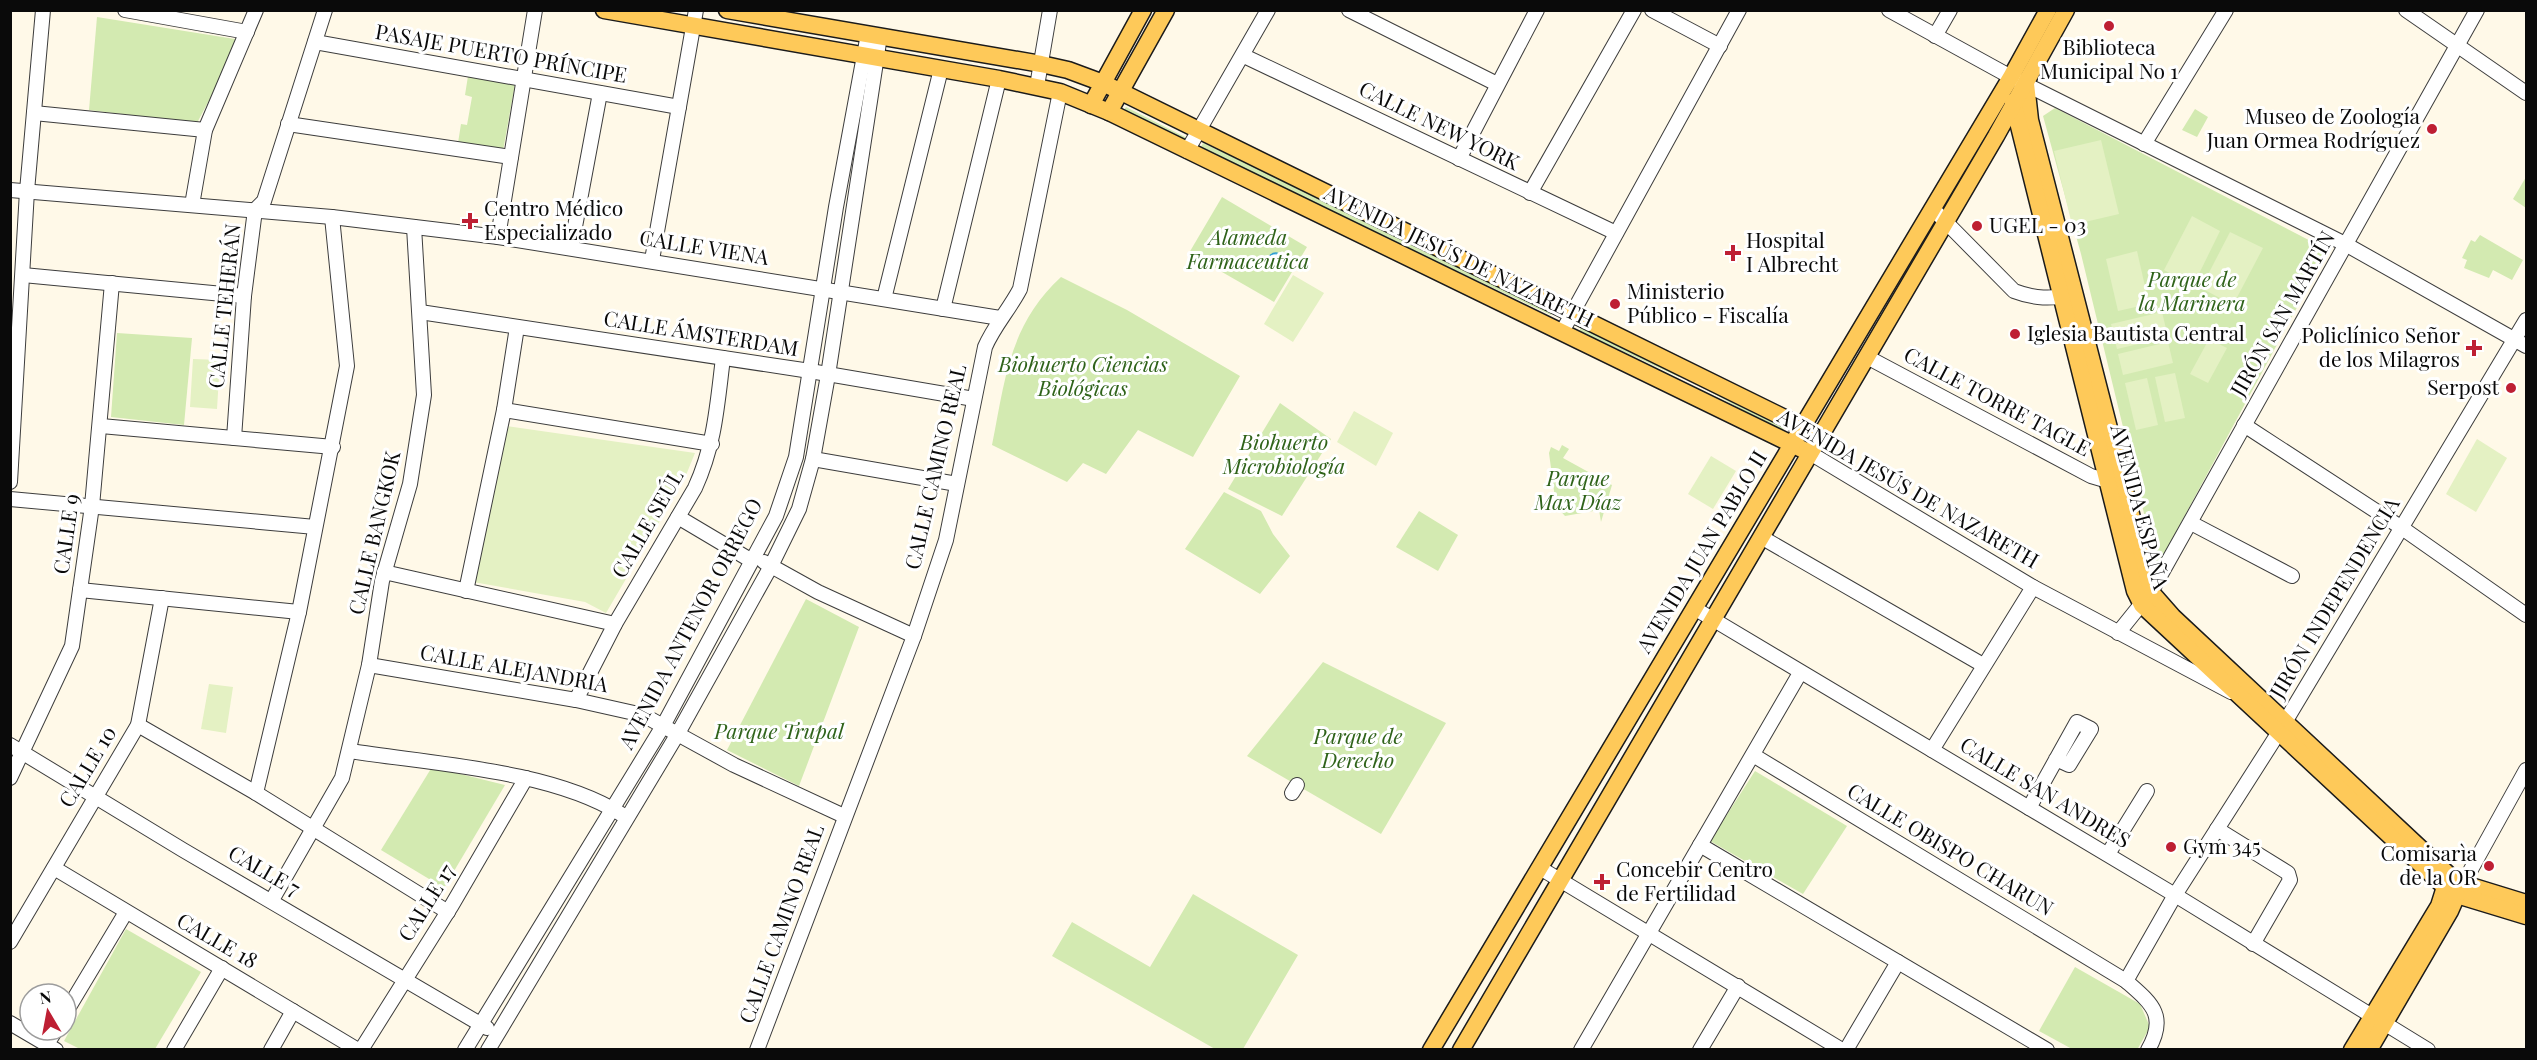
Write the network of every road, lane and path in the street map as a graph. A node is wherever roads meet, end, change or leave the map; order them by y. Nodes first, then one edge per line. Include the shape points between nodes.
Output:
1 (43, 10) edge
2 (125, 10) edge
3 (256, 10) edge
4 (325, 10) edge
5 (536, 10) edge
6 (604, 10) edge
7 (727, 10) edge
8 (1050, 10) edge
9 (1143, 10) edge
10 (1166, 10) edge
11 (1268, 10) edge
12 (1349, 10) edge
13 (1537, 10) edge
14 (1634, 10) edge
15 (1652, 10) edge
16 (1739, 10) edge
17 (1889, 10) edge
18 (1950, 10) edge
19 (2048, 10) edge
20 (2066, 10) edge
21 (2226, 10) edge
22 (2406, 10) edge
23 (2476, 10) edge
24 (695, 18) edge
25 (820, 26) junction
26 (247, 32) junction
27 (874, 35) junction
28 (1935, 36) junction
29 (315, 42) junction
30 (1720, 46) junction
31 (2457, 46) junction
32 (816, 48) junction
33 (1244, 56) junction
34 (870, 57) junction
35 (1041, 64) junction
36 (941, 69) junction
37 (999, 79) junction
38 (524, 80) junction
39 (2019, 80) junction
40 (1102, 83) junction
41 (1497, 84) junction
42 (1037, 86) junction
43 (1119, 91) junction
44 (1060, 92) junction
45 (600, 93) junction
46 (2526, 93) edge
47 (1090, 105) junction
48 (2013, 105) junction
49 (679, 107) junction
50 (1109, 112) junction
51 (34, 113) junction
52 (288, 124) junction
53 (1198, 129) junction
54 (206, 130) junction
55 (2144, 144) junction
56 (1186, 151) junction
57 (512, 157) junction
58 (1459, 159) junction
59 (10, 190) edge
60 (27, 191) junction
61 (1530, 193) junction
62 (192, 205) junction
63 (836, 207) junction
64 (1933, 209) junction
65 (255, 210) junction
66 (853, 210) junction
67 (332, 217) junction
68 (1946, 222) junction
69 (414, 227) junction
70 (1616, 233) junction
71 (498, 237) junction
72 (2347, 244) junction
73 (571, 248) junction
74 (1905, 255) junction
75 (652, 260) junction
76 (1921, 265) junction
77 (22, 275) junction
78 (112, 284) junction
79 (823, 288) junction
80 (840, 291) junction
81 (244, 296) junction
82 (2068, 296) junction
83 (884, 299) junction
84 (943, 309) junction
85 (420, 312) junction
86 (1571, 313) junction
87 (1000, 318) junction
88 (2526, 320) edge
89 (517, 327) junction
90 (1562, 332) junction
91 (2521, 342) edge
92 (1867, 357) junction
93 (723, 358) junction
94 (810, 371) junction
95 (828, 375) junction
96 (974, 399) junction
97 (504, 410) junction
98 (2244, 425) junction
99 (101, 426) junction
100 (1802, 427) junction
101 (1821, 436) junction
102 (234, 438) junction
103 (712, 444) junction
104 (1792, 444) junction
105 (333, 447) junction
106 (1810, 453) junction
107 (813, 459) junction
108 (2108, 481) junction
109 (10, 482) edge
110 (957, 484) junction
111 (10, 499) edge
112 (92, 506) junction
113 (678, 517) junction
114 (2191, 523) junction
115 (315, 527) junction
116 (2402, 528) junction
117 (1761, 537) junction
118 (753, 559) junction
119 (771, 566) junction
120 (384, 572) junction
121 (2292, 576) dead end
122 (2033, 587) junction
123 (80, 590) junction
124 (466, 591) junction
125 (162, 598) junction
126 (2147, 599) junction
127 (1694, 608) junction
128 (299, 612) junction
129 (2526, 615) edge
130 (1713, 619) junction
131 (615, 624) junction
132 (2118, 633) junction
133 (914, 636) junction
134 (369, 665) junction
135 (1983, 665) junction
136 (1800, 674) junction
137 (2239, 697) junction
138 (576, 700) junction
139 (138, 725) junction
140 (663, 726) junction
141 (2282, 726) junction
142 (677, 735) junction
143 (17, 748) edge
144 (1932, 750) junction
145 (350, 751) junction
146 (1753, 755) junction
147 (2056, 759) dead end
148 (2526, 770) edge
149 (10, 778) edge
150 (526, 778) junction
151 (2147, 791) dead end
152 (256, 793) junction
153 (94, 796) junction
154 (2029, 808) junction
155 (613, 809) junction
156 (844, 816) junction
157 (628, 819) junction
158 (2217, 829) junction
159 (314, 830) junction
160 (1700, 845) junction
161 (2108, 854) junction
162 (54, 868) junction
163 (1540, 868) junction
164 (1560, 880) junction
165 (2454, 888) junction
166 (2175, 895) junction
167 (272, 900) junction
168 (2526, 903) edge
169 (126, 912) junction
170 (448, 912) junction
171 (2526, 916) edge
172 (1649, 933) junction
173 (10, 942) edge
174 (2253, 944) junction
175 (1898, 962) junction
176 (222, 968) junction
177 (404, 979) junction
178 (2126, 981) junction
179 (1738, 987) junction
180 (78, 992) edge
181 (293, 1011) junction
182 (2378, 1020) junction
183 (10, 1023) edge
184 (480, 1023) junction
185 (497, 1033) junction
186 (52, 1047) edge
187 (174, 1050) edge
188 (271, 1050) edge
189 (359, 1050) edge
190 (465, 1050) edge
191 (488, 1050) edge
192 (758, 1050) edge
193 (1431, 1050) edge
194 (1461, 1050) edge
195 (1581, 1050) edge
196 (1700, 1050) edge
197 (1844, 1050) edge
198 (2047, 1050) edge
199 (2148, 1050) edge
200 (2352, 1050) edge
201 (2368, 1050) edge
202 (2428, 1050) edge

1 - 51 street
2 - 26 street
3 - 26 street
4 - 29 street, CALLE TEHERÁN
5 - 38 street
6 - 24 main road, AVENIDA JESÚS DE NAZARETH
7 - 25 main road, AVENIDA JESÚS DE NAZARETH
8 - 35 street
9 - 40 main road
10 - 43 main road
11 - 33 street
12 - 41 street
13 - 41 street
14 - 61 street
15 - 30 street
16 - 30 street
17 - 28 street
18 - 28 street
19 - 39 main road
20 - 39 main road
21 - 55 street
22 - 31 street
23 - 31 street, JIRÓN SAN MARTÍN
24 - 32 main road, AVENIDA JESÚS DE NAZARETH
24 - 49 street
25 - 27 main road, AVENIDA JESÚS DE NAZARETH
25 - 32 main road
26 - 54 street
27 - 34 street, AVENIDA ANTENOR ORREGO
27 - 35 main road, AVENIDA JESÚS DE NAZARETH
28 - 39 street
29 - 38 street, PASAJE PUERTO PRÍNCIPE
29 - 52 street, CALLE TEHERÁN
30 - 70 street
31 - 46 street
31 - 72 street, JIRÓN SAN MARTÍN
32 - 34 main road, AVENIDA JESÚS DE NAZARETH
33 - 53 street
33 - 58 street, CALLE NEW YORK
34 - 36 main road, AVENIDA JESÚS DE NAZARETH
34 - 63 street, AVENIDA ANTENOR ORREGO
34 - 66 street, AVENIDA ANTENOR ORREGO
35 - 40 main road, AVENIDA JESÚS DE NAZARETH
35 - 42 street
36 - 37 main road, AVENIDA JESÚS DE NAZARETH
36 - 83 street
37 - 42 main road, AVENIDA JESÚS DE NAZARETH
37 - 84 street
38 - 45 street, PASAJE PUERTO PRÍNCIPE
38 - 57 street
39 - 48 main road, AVENIDA JUAN PABLO II
39 - 55 street
39 - 64 main road, AVENIDA JUAN PABLO II
39 - 82 main road, AVENIDA ESPAÑA
40 - 43 main road, AVENIDA JESÚS DE NAZARETH
40 - 47 main road
41 - 58 street
42 - 44 main road, AVENIDA JESÚS DE NAZARETH
43 - 50 main road
43 - 53 main road, AVENIDA JESÚS DE NAZARETH
44 - 47 main road, AVENIDA JESÚS DE NAZARETH
44 - 87 street, CALLE CAMINO REAL via 1020,289
45 - 49 street, PASAJE PUERTO PRÍNCIPE
45 - 73 street
47 - 50 main road, AVENIDA JESÚS DE NAZARETH
48 - 68 main road, AVENIDA JUAN PABLO II
48 - 82 main road, AVENIDA ESPAÑA
49 - 75 street
50 - 56 main road, AVENIDA JESÚS DE NAZARETH
51 - 54 street
51 - 60 street
52 - 57 street
52 - 65 street, CALLE TEHERÁN via 264,201
53 - 56 street
53 - 86 main road, AVENIDA JESÚS DE NAZARETH
54 - 62 street
55 - 72 street
56 - 90 main road, AVENIDA JESÚS DE NAZARETH
57 - 71 street
58 - 61 street, CALLE NEW YORK
59 - 60 street, CALLE VIENA
60 - 62 street, CALLE VIENA
60 - 77 street
61 - 70 street, CALLE NEW YORK
62 - 65 street, CALLE VIENA
63 - 66 street
63 - 79 street, AVENIDA ANTENOR ORREGO
64 - 68 street
64 - 74 main road, AVENIDA JUAN PABLO II
65 - 67 street, CALLE VIENA
65 - 81 street, CALLE TEHERÁN
66 - 80 street, AVENIDA ANTENOR ORREGO
67 - 69 street, CALLE VIENA
67 - 105 street via 347,366
68 - 76 main road, AVENIDA JUAN PABLO II
68 - 82 street via 2014,291 2030,297
69 - 71 street, CALLE VIENA
69 - 85 street, CALLE BANGKOK
70 - 86 street
71 - 73 street, CALLE VIENA
72 - 91 street
72 - 98 street, JIRÓN SAN MARTÍN
73 - 75 street, CALLE VIENA
74 - 76 main road
74 - 100 main road, AVENIDA JUAN PABLO II
75 - 79 street, CALLE VIENA
76 - 92 main road, AVENIDA JUAN PABLO II
77 - 78 street
77 - 109 street
78 - 81 street
78 - 99 street, CALLE 9
79 - 80 street, CALLE VIENA
79 - 94 street, AVENIDA ANTENOR ORREGO
80 - 83 street, CALLE VIENA
80 - 95 street, AVENIDA ANTENOR ORREGO
81 - 102 street, CALLE TEHERÁN
82 - 108 main road, AVENIDA ESPAÑA
82 - 126 main road, AVENIDA ESPAÑA
83 - 84 street, CALLE VIENA
84 - 87 street, CALLE VIENA
85 - 89 street, CALLE ÁMSTERDAM
85 - 120 street, CALLE BANGKOK via 424,395 410,483
86 - 90 street
86 - 100 main road, AVENIDA JESÚS DE NAZARETH
87 - 96 street, CALLE CAMINO REAL via 985,347
88 - 91 street, JIRÓN INDEPENDENCIA
89 - 93 street, CALLE ÁMSTERDAM
89 - 97 street
90 - 104 main road, AVENIDA JESÚS DE NAZARETH
91 - 116 street, JIRÓN INDEPENDENCIA
92 - 101 main road, AVENIDA JUAN PABLO II
92 - 108 street, CALLE TORRE TAGLE
93 - 94 street, CALLE ÁMSTERDAM
93 - 103 street, CALLE SEÚL
94 - 95 street, CALLE ÁMSTERDAM
94 - 118 street, AVENIDA ANTENOR ORREGO via 796,457 776,516
95 - 96 street, CALLE ÁMSTERDAM
95 - 107 street, AVENIDA ANTENOR ORREGO
96 - 110 street, CALLE CAMINO REAL
97 - 103 street
97 - 124 street
98 - 114 street, JIRÓN SAN MARTÍN
98 - 116 street
99 - 102 street
99 - 112 street, CALLE 9
100 - 101 main road, AVENIDA JESÚS DE NAZARETH
100 - 104 main road, AVENIDA JUAN PABLO II
101 - 106 main road, AVENIDA JUAN PABLO II
102 - 105 street
103 - 113 street, CALLE SEÚL via 695,489
104 - 106 main road, AVENIDA JESÚS DE NAZARETH
104 - 127 main road, AVENIDA JUAN PABLO II
105 - 115 street
106 - 117 main road, AVENIDA JUAN PABLO II
106 - 122 street, AVENIDA JESÚS DE NAZARETH
107 - 110 street
107 - 119 street, AVENIDA ANTENOR ORREGO via 799,509
108 - 126 main road, AVENIDA ESPAÑA via 2136,591
110 - 133 street, CALLE CAMINO REAL via 946,540
111 - 112 street
112 - 115 street
112 - 123 street, CALLE 9
113 - 118 street
113 - 131 street, CALLE SEÚL
114 - 121 street
114 - 126 street, JIRÓN SAN MARTÍN
115 - 128 street
116 - 129 street
116 - 141 street, JIRÓN INDEPENDENCIA
117 - 130 main road, AVENIDA JUAN PABLO II
117 - 135 street
118 - 119 street
118 - 140 street, AVENIDA ANTENOR ORREGO
119 - 133 street
119 - 142 street, AVENIDA ANTENOR ORREGO
120 - 124 street
120 - 134 street, CALLE BANGKOK
122 - 132 street, AVENIDA JESÚS DE NAZARETH
122 - 135 street
123 - 125 street
123 - 143 street, CALLE 9 via 72,646
124 - 131 street
125 - 128 street
125 - 139 street, CALLE 10
126 - 132 street, JIRÓN SAN MARTÍN
126 - 137 main road, AVENIDA ESPAÑA
126 - 141 main road, AVENIDA ESPAÑA via 2173,617
127 - 130 street, CALLE SAN ANDRES
127 - 163 main road, AVENIDA JUAN PABLO II
128 - 152 street
130 - 136 street, CALLE SAN ANDRES
130 - 164 main road, AVENIDA JUAN PABLO II
131 - 138 street, CALLE SEÚL
132 - 137 street, AVENIDA JESÚS DE NAZARETH
133 - 156 street, CALLE CAMINO REAL
134 - 138 street, CALLE ALEJANDRIA
134 - 145 street, CALLE BANGKOK
135 - 144 street
136 - 144 street, CALLE SAN ANDRES
136 - 146 street
137 - 141 main road, AVENIDA ESPAÑA
138 - 140 street, CALLE ALEJANDRIA via 643,715
139 - 152 street
139 - 153 street, CALLE 10
140 - 142 street, CALLE ALEJANDRIA
140 - 155 street, AVENIDA ANTENOR ORREGO
141 - 158 street, JIRÓN INDEPENDENCIA
141 - 165 main road, AVENIDA ESPAÑA via 2451,877
142 - 156 street, CALLE ALEJANDRIA via 793,795
142 - 157 street, AVENIDA ANTENOR ORREGO
143 - 149 street, CALLE 9
143 - 153 street, CALLE 7
144 - 154 street, CALLE SAN ANDRES
145 - 150 street
145 - 159 street, CALLE BANGKOK via 342,778
146 - 160 street
146 - 178 street, CALLE OBISPO CHARUN
147 - 154 street
148 - 165 street
150 - 155 street via 572,790
150 - 170 street, CALLE 17
151 - 161 street
152 - 159 street
153 - 162 street, CALLE 10
153 - 167 street, CALLE 7
154 - 161 street, CALLE SAN ANDRES
155 - 157 street
155 - 184 street, AVENIDA ANTENOR ORREGO
156 - 192 street, CALLE CAMINO REAL
157 - 185 street, AVENIDA ANTENOR ORREGO
158 - 166 street, JIRÓN INDEPENDENCIA
158 - 174 street via 2288,873 2290,880
159 - 167 street, CALLE BANGKOK
159 - 170 street
160 - 172 street
160 - 175 street
161 - 166 street, CALLE SAN ANDRES
162 - 169 street, CALLE 18
162 - 173 street, CALLE 10
163 - 164 street
163 - 193 main road, AVENIDA JUAN PABLO II
164 - 172 street
164 - 194 main road, AVENIDA JUAN PABLO II
165 - 168 main road, AVENIDA ESPAÑA
165 - 171 main road, AVENIDA ESPAÑA
165 - 182 main road via 2439,906
166 - 174 street, CALLE SAN ANDRES
166 - 178 street, JIRÓN INDEPENDENCIA
167 - 177 street, CALLE 7
169 - 176 street, CALLE 18
169 - 180 street
170 - 177 street, CALLE 17
172 - 179 street
172 - 195 street
174 - 182 street, CALLE SAN ANDRES
175 - 197 street
175 - 198 street
176 - 181 street, CALLE 18
176 - 187 street
177 - 184 street, CALLE 7
177 - 189 street, CALLE 17
178 - 199 street, CALLE OBISPO CHARUN via 2144,995 2157,1014 2155,1037
179 - 196 street
179 - 197 street
181 - 188 street
181 - 189 street, CALLE 18
182 - 200 main road
182 - 201 main road
182 - 202 street, CALLE SAN ANDRES
183 - 186 street
184 - 185 street, CALLE 7
184 - 190 street, AVENIDA ANTENOR ORREGO
185 - 191 street, AVENIDA ANTENOR ORREGO

